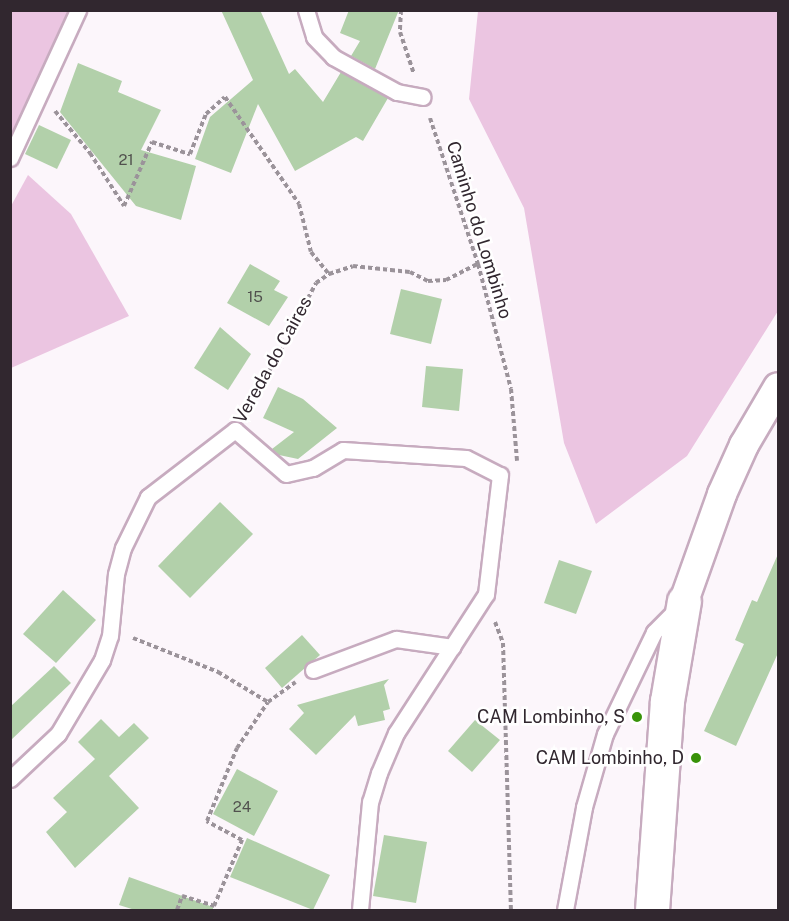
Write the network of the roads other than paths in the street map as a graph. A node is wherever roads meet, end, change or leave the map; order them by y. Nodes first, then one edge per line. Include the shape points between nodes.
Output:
1 (78, 10) edge
2 (306, 10) edge
3 (423, 96) road end
4 (10, 158) edge
5 (778, 387) edge
6 (684, 601) junction
7 (452, 647) junction
8 (314, 670) road end
9 (10, 779) edge
10 (360, 910) edge
11 (565, 910) edge
12 (652, 910) edge

1 - 4 lane
2 - 3 lane via 314,36 333,57 397,92
5 - 6 street via 744,445 722,494
6 - 11 lane via 654,632 605,734 584,807
6 - 12 main road via 667,701
7 - 8 lane via 396,639
7 - 9 lane, Vereda do Caires via 486,594 500,475 466,458 360,449 343,450 300,473 286,474 235,430 148,496 123,548 116,574 111,636 102,660 58,734
7 - 10 lane via 396,733 380,772 370,802

